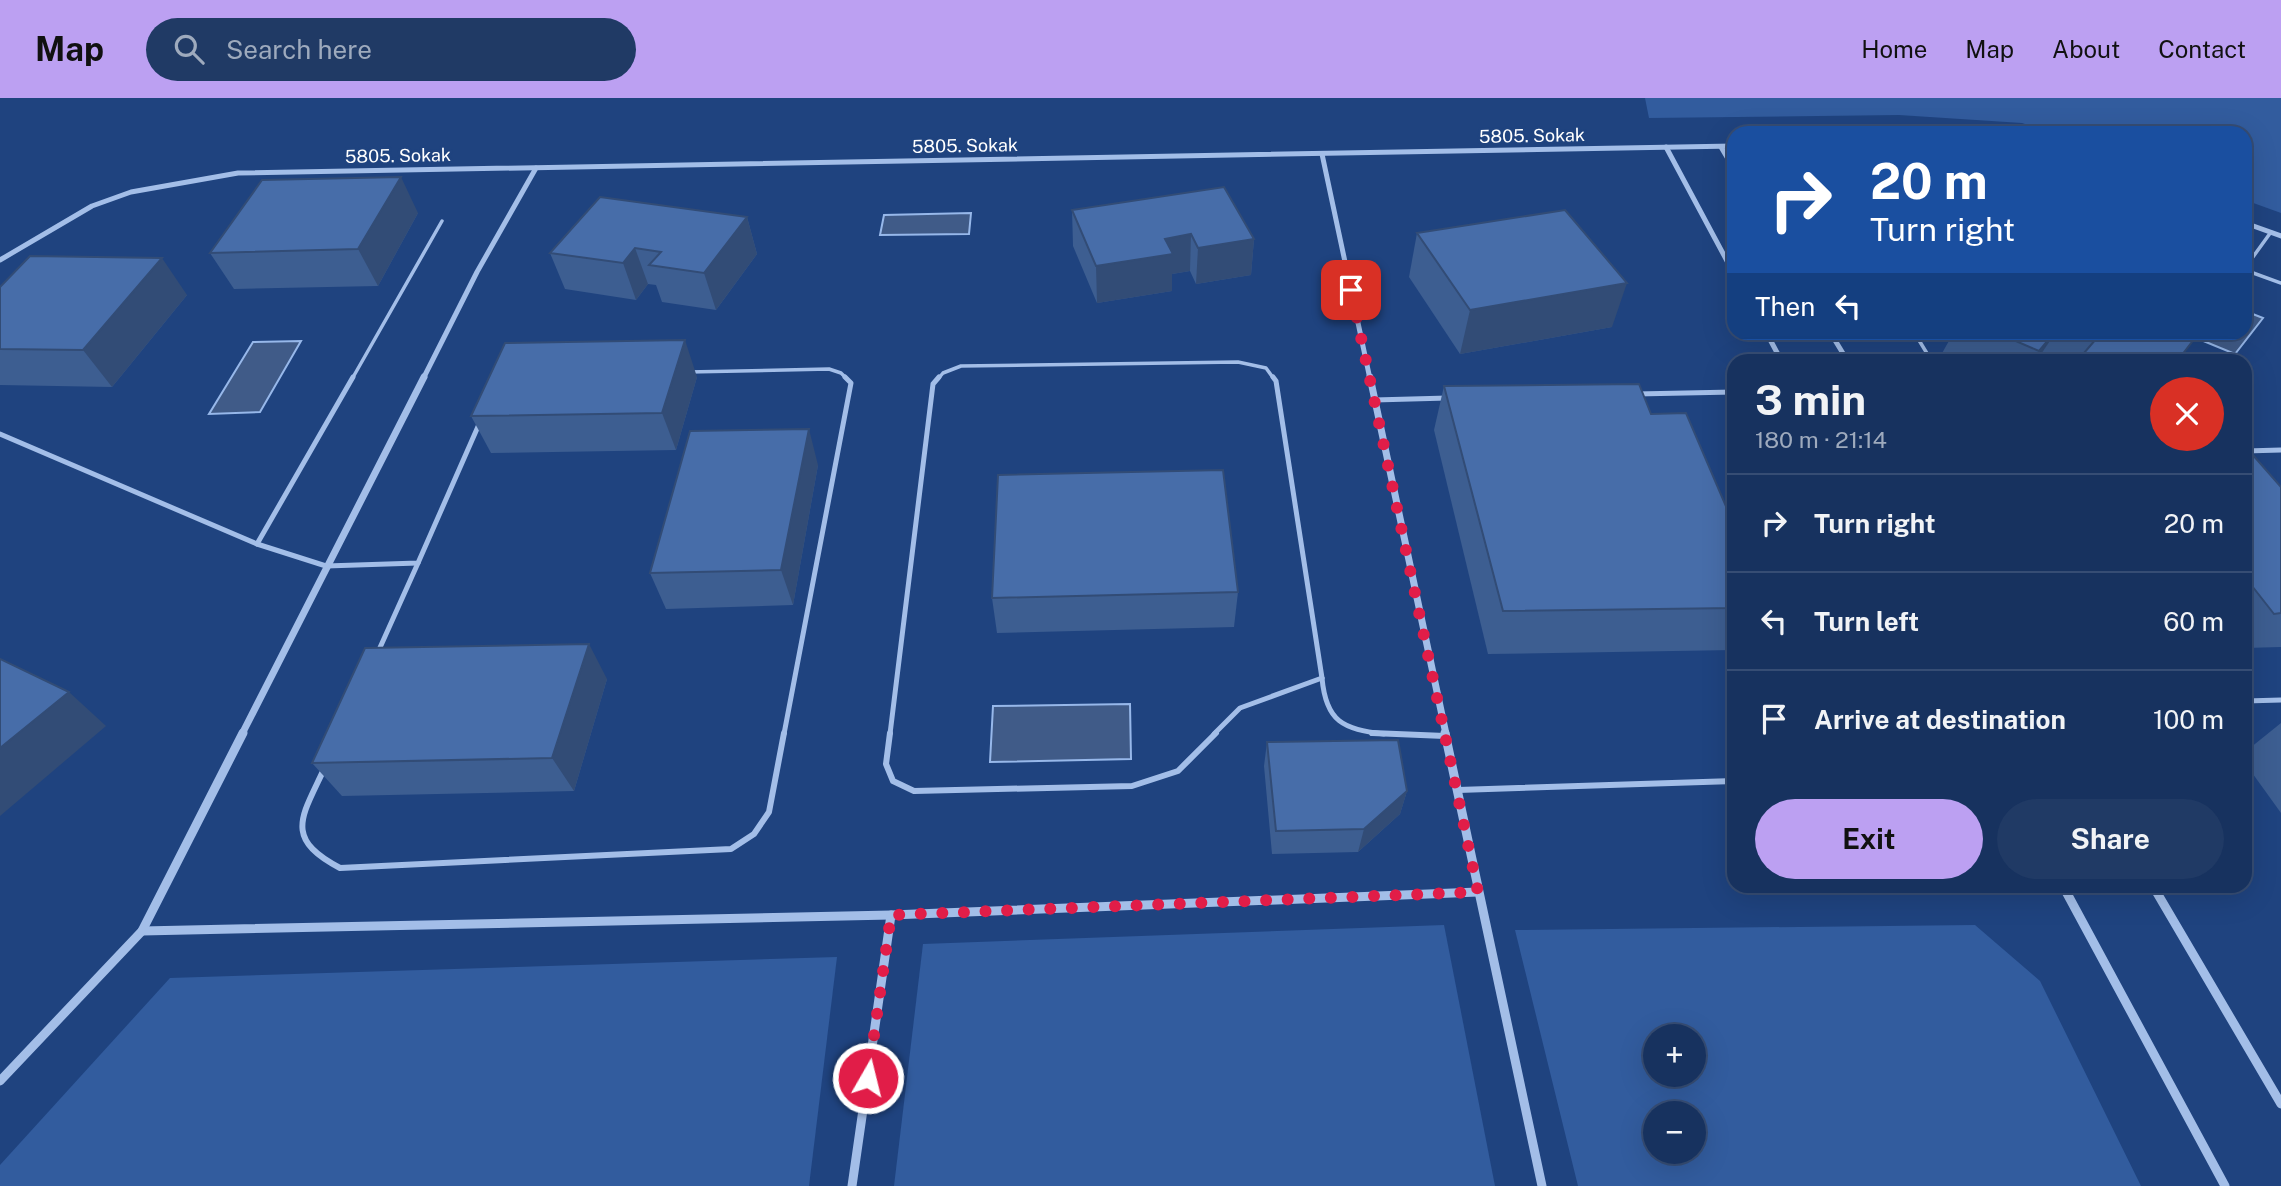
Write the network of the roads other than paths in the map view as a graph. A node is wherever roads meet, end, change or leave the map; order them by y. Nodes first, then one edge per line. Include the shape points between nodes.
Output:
1 (1721, 146) junction
2 (1727, 146) edge
3 (1666, 148) junction
4 (1322, 153) junction
5 (1727, 157) edge
6 (536, 168) junction
7 (442, 221) dead end
8 (2252, 225) edge
9 (2271, 232) junction
10 (2281, 236) edge
11 (2252, 259) edge
12 (0, 260) edge
13 (1727, 261) edge
14 (2252, 272) edge
15 (2281, 283) edge
16 (676, 372) edge
17 (1727, 392) edge
18 (1626, 394) edge
19 (1450, 398) edge
20 (1374, 400) junction
21 (486, 410) edge
22 (0, 434) edge
23 (2252, 450) edge
24 (2281, 450) edge
25 (257, 544) junction
26 (418, 563) junction
27 (326, 566) junction
28 (374, 661) edge
29 (1322, 678) junction
30 (2281, 700) edge
31 (2252, 701) edge
32 (1446, 736) junction
33 (329, 759) edge
34 (1727, 781) edge
35 (1456, 790) junction
36 (1478, 892) junction
37 (2067, 893) edge
38 (2157, 893) edge
39 (891, 915) junction
40 (142, 931) junction
41 (0, 1081) edge
42 (2281, 1104) edge
43 (852, 1186) edge
44 (1542, 1186) edge
45 (2225, 1186) edge

1 - 2 street, 5805. Sokak
1 - 3 street, 5805. Sokak
1 - 5 street
3 - 4 street, 5805. Sokak
3 - 13 street
4 - 6 street, 5805. Sokak
4 - 20 street
6 - 12 street, 5805. Sokak via 238,173 197,179 131,192 92,206
6 - 27 street via 477,272
7 - 25 lane
8 - 9 street
9 - 10 street
9 - 11 lane
14 - 15 lane
16 - 33 lane via 828,369 851,383 769,812 754,834 731,849 340,868 319,859 304,845 301,821
17 - 18 lane
19 - 20 lane
20 - 32 street
21 - 26 lane
22 - 25 lane
23 - 24 lane
25 - 27 lane
26 - 27 lane
26 - 28 lane
27 - 40 street
29 - 29 lane via 1276,381 1266,368 1238,362 961,366 943,373 933,384 886,764 894,781 914,791 1132,786 1178,771 1240,708
29 - 32 lane via 1326,708 1340,723 1363,732
30 - 31 lane
32 - 35 street
34 - 35 lane
35 - 36 street
36 - 39 street
36 - 44 street
37 - 45 street
38 - 42 street
39 - 40 street
39 - 43 street
40 - 41 street

